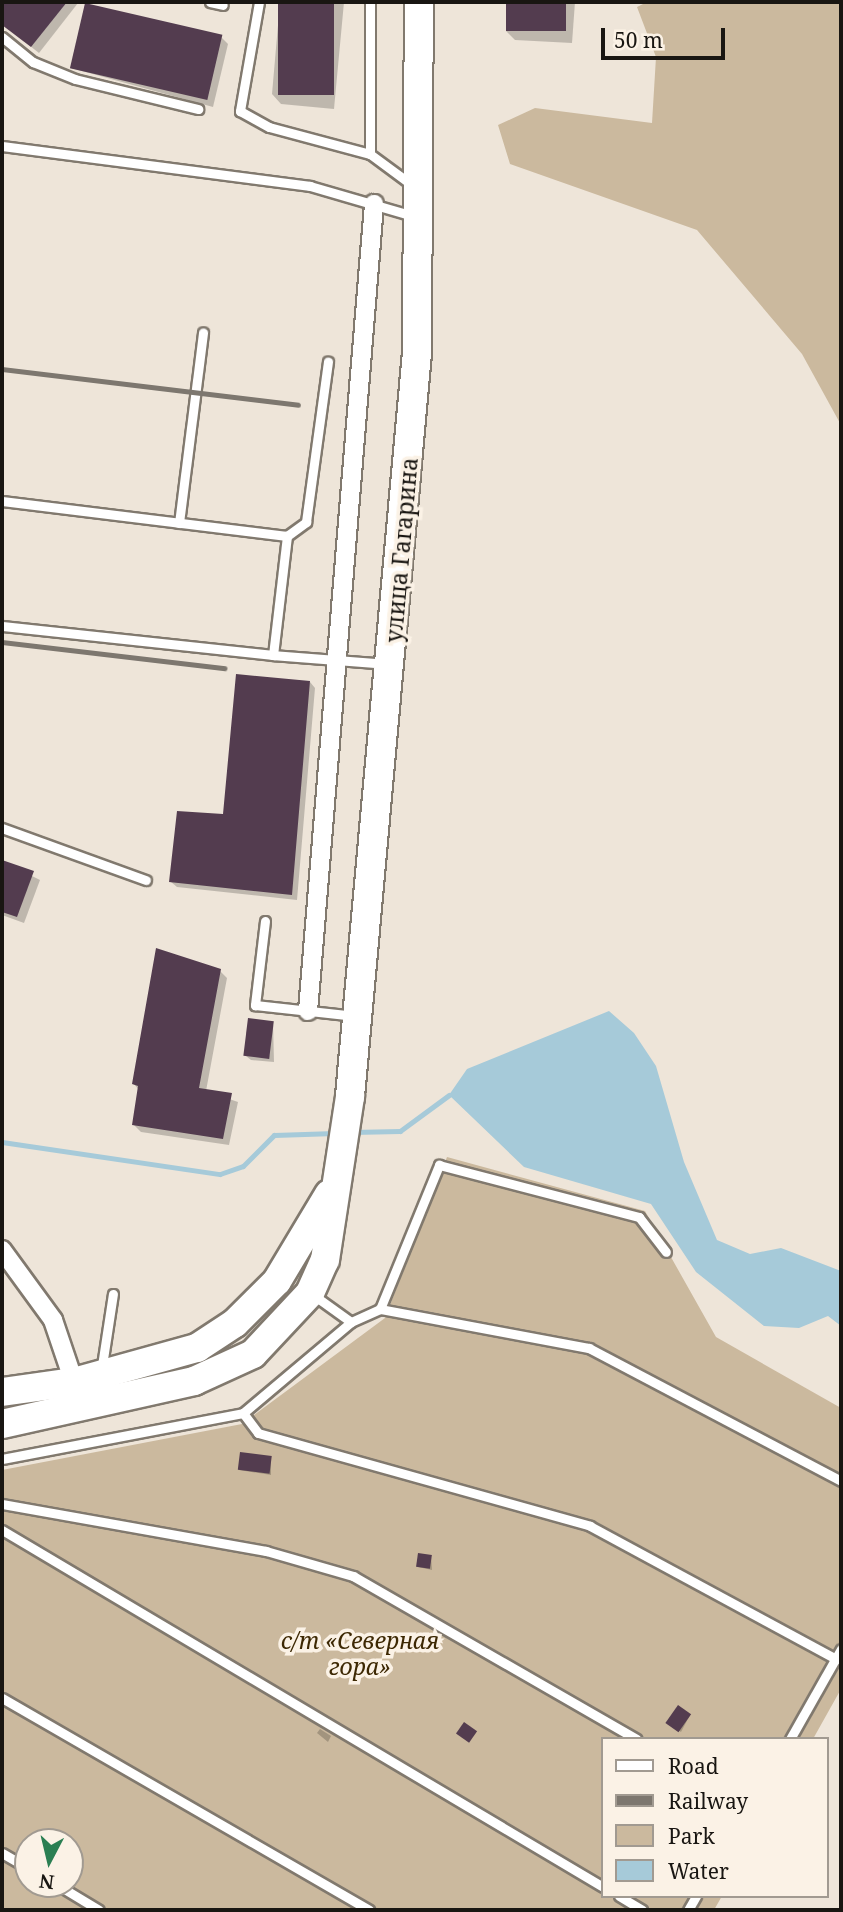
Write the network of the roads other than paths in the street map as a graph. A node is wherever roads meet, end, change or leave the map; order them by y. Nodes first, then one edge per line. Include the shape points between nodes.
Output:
1 (210, 2) edge
2 (259, 2) edge
3 (370, 2) edge
4 (419, 2) edge
5 (223, 5) dead end
6 (2, 37) edge
7 (198, 109) dead end
8 (2, 146) edge
9 (370, 154) junction
10 (418, 189) junction
11 (374, 204) junction
12 (418, 217) junction
13 (203, 333) dead end
14 (328, 362) dead end
15 (2, 501) edge
16 (179, 523) junction
17 (287, 536) junction
18 (2, 625) edge
19 (274, 655) junction
20 (340, 660) junction
21 (391, 664) junction
22 (2, 828) edge
23 (146, 880) dead end
24 (265, 921) dead end
25 (308, 1011) junction
26 (357, 1017) junction
27 (335, 1183) junction
28 (2, 1250) edge
29 (666, 1252) dead end
30 (310, 1293) junction
31 (114, 1294) dead end
32 (380, 1309) junction
33 (351, 1322) junction
34 (101, 1373) junction
35 (74, 1382) junction
36 (2, 1392) edge
37 (243, 1413) junction
38 (2, 1424) edge
39 (2, 1459) edge
40 (841, 1481) edge
41 (2, 1504) edge
42 (2, 1530) edge
43 (841, 1649) edge
44 (836, 1659) junction
45 (2, 1698) edge
46 (633, 1737) edge
47 (791, 1737) edge
48 (602, 1886) edge
49 (79, 1898) edge
50 (622, 1898) edge
51 (99, 1910) edge
52 (369, 1910) edge
53 (642, 1910) edge

1 - 5 lane
2 - 9 lane via 240,111 269,127
3 - 9 lane
4 - 10 main road, улица Гагарина
6 - 7 lane via 33,62 75,79
8 - 11 lane via 310,186
9 - 10 lane
10 - 12 main road, улица Гагарина
11 - 12 lane
11 - 20 street
12 - 21 main road, улица Гагарина via 417,353
13 - 16 lane
14 - 17 lane via 306,522
15 - 16 lane
16 - 17 lane
17 - 19 lane
18 - 19 lane
19 - 20 lane
20 - 21 lane
20 - 25 street
21 - 26 main road, улица Гагарина
22 - 23 lane
24 - 25 lane via 255,1005
25 - 26 lane
26 - 27 main road, улица Гагарина
27 - 30 main road, улица Гагарина via 325,1260
27 - 34 main road via 277,1281 235,1323 174,1357
28 - 35 street via 53,1320
29 - 32 lane via 639,1217 439,1165
30 - 33 lane
30 - 38 main road, улица Гагарина via 253,1354 194,1381
31 - 34 lane
32 - 33 lane
32 - 40 lane via 589,1348
33 - 37 lane
34 - 35 main road
35 - 36 main road
37 - 39 lane
37 - 44 lane via 258,1433 590,1526
41 - 46 lane via 266,1551 353,1576
42 - 48 lane
43 - 44 lane
44 - 47 lane
45 - 52 lane
49 - 51 lane
50 - 53 lane

